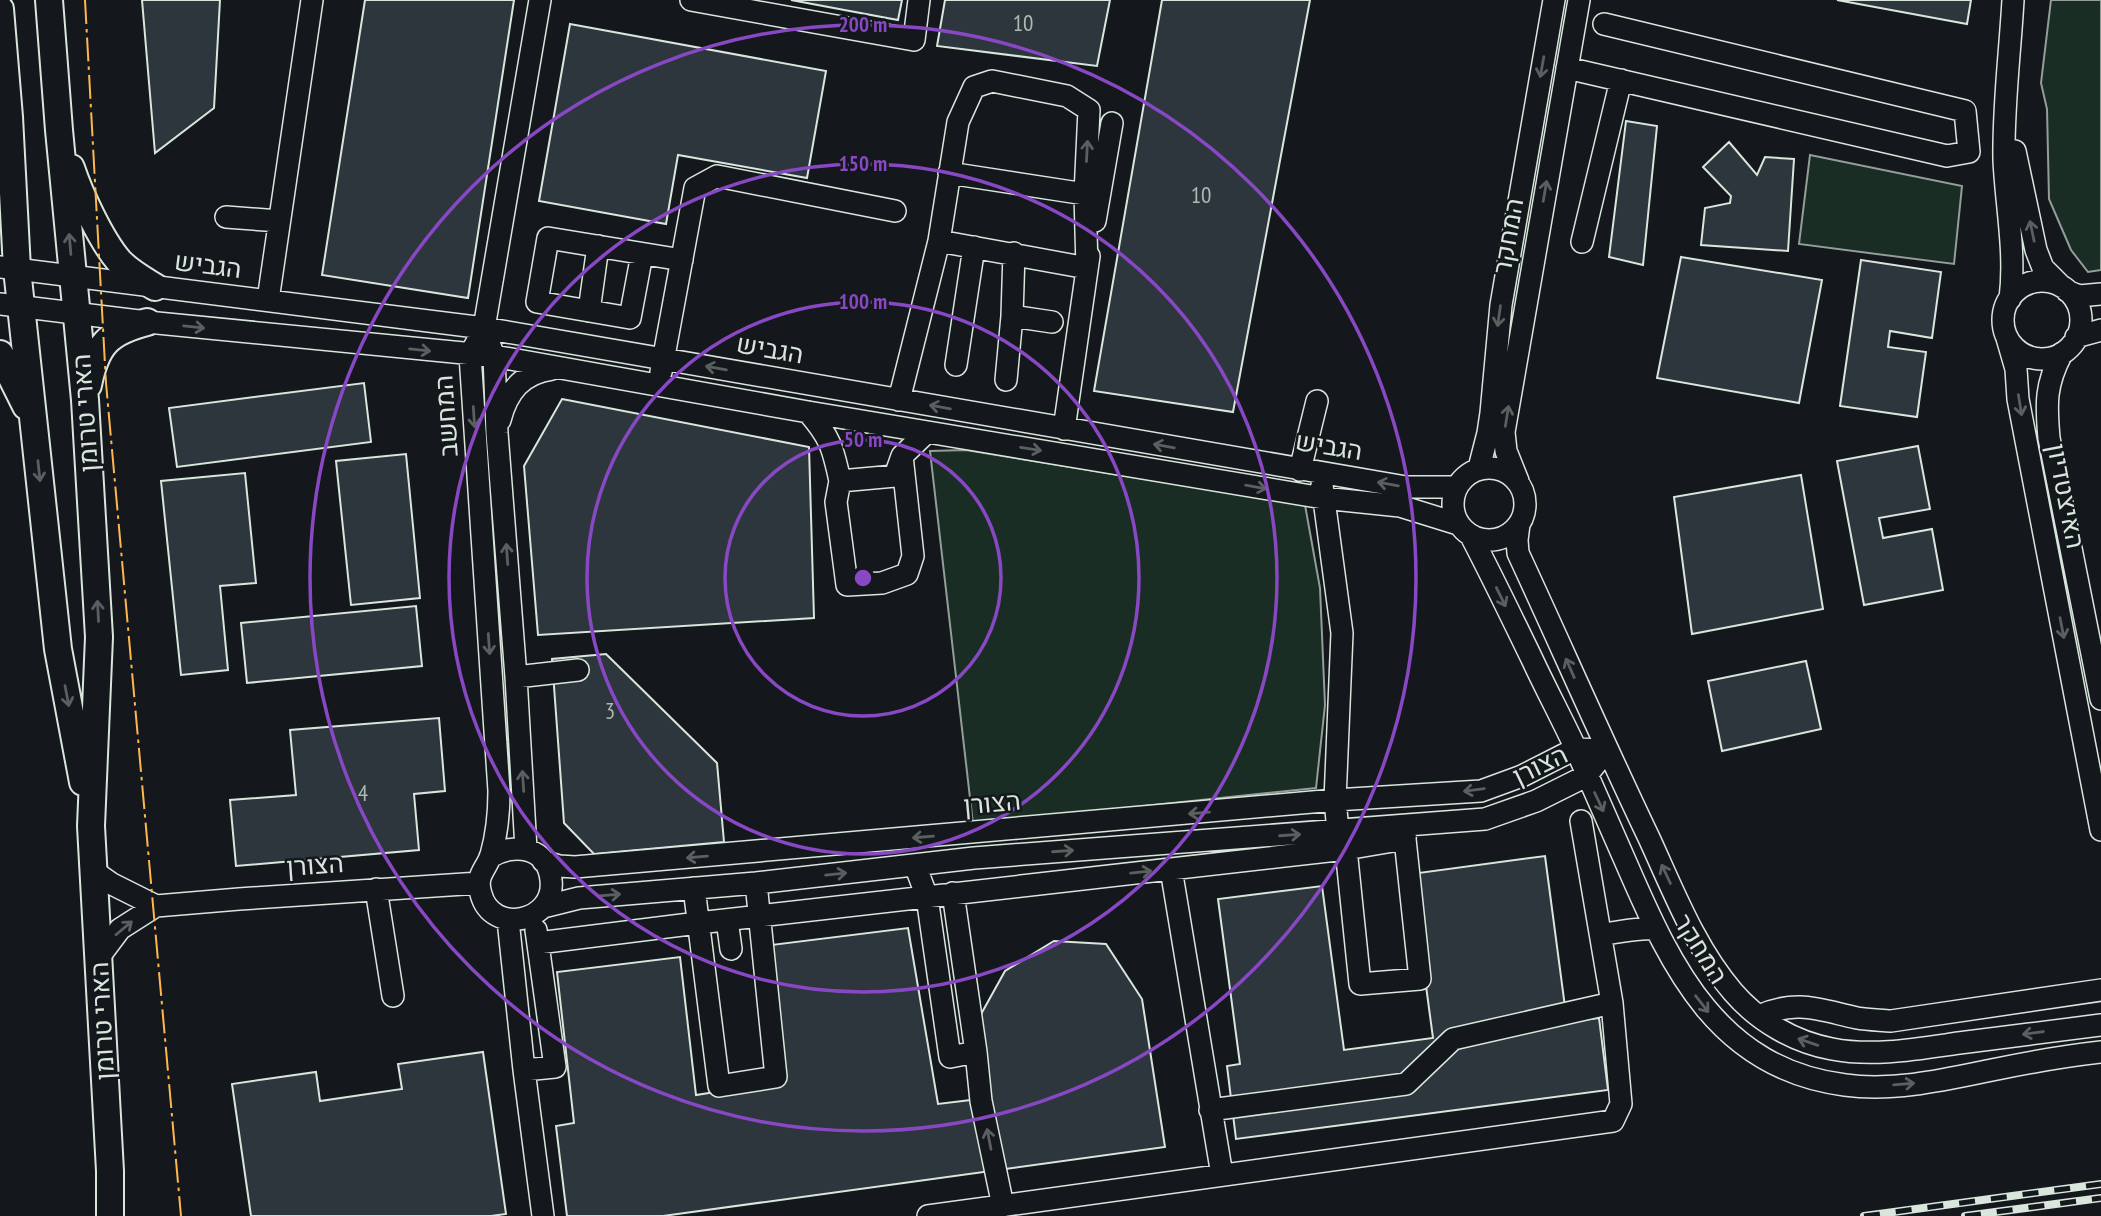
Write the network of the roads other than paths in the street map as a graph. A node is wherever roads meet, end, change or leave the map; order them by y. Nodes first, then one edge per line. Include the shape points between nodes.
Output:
1 (49, 0) edge
2 (312, 0) edge
3 (540, 0) edge
4 (691, 0) edge
5 (919, 0) edge
6 (1554, 0) edge
7 (1578, 0) edge
8 (2014, 0) edge
9 (727, 3) edge
10 (0, 9) edge
11 (1604, 24) dead end
12 (1567, 68) junction
13 (1621, 80) junction
14 (2006, 111) junction
15 (9, 117) junction
16 (1112, 123) dead end
17 (59, 130) junction
18 (949, 173) junction
19 (0, 185) edge
20 (1085, 194) junction
21 (895, 211) dead end
22 (226, 217) dead end
23 (279, 221) junction
24 (939, 241) junction
25 (1582, 242) dead end
26 (598, 246) junction
27 (974, 247) junction
28 (1014, 253) junction
29 (642, 254) junction
30 (682, 260) junction
31 (8, 268) edge
32 (1087, 268) junction
33 (72, 276) junction
34 (155, 287) junction
35 (2065, 290) junction
36 (2101, 294) edge
37 (2010, 299) junction
38 (268, 300) junction
39 (11, 305) edge
40 (589, 311) junction
41 (77, 312) junction
42 (1012, 316) junction
43 (147, 322) junction
44 (1052, 322) dead end
45 (484, 328) junction
46 (2101, 330) edge
47 (2007, 338) junction
48 (2069, 345) junction
49 (0, 354) edge
50 (470, 355) junction
51 (494, 356) junction
52 (664, 359) junction
53 (956, 365) dead end
54 (562, 368) junction
55 (1006, 380) dead end
56 (658, 385) junction
57 (85, 400) junction
58 (899, 400) junction
59 (1317, 401) dead end
60 (807, 412) junction
61 (1064, 429) junction
62 (35, 432) junction
63 (927, 432) junction
64 (497, 433) junction
65 (902, 456) junction
66 (1479, 468) junction
67 (1310, 471) junction
68 (840, 481) junction
69 (1518, 481) junction
70 (1456, 487) junction
71 (1323, 498) junction
72 (1519, 524) junction
73 (1465, 530) junction
74 (578, 670) dead end
75 (516, 677) junction
76 (2101, 699) edge
77 (1576, 749) junction
78 (1607, 750) junction
79 (1586, 776) junction
80 (1335, 800) junction
81 (1581, 821) dead end
82 (91, 826) junction
83 (2101, 830) edge
84 (1405, 832) junction
85 (970, 833) junction
86 (1342, 840) junction
87 (535, 855) junction
88 (490, 857) junction
89 (974, 858) junction
90 (915, 865) junction
91 (1171, 869) junction
92 (94, 872) junction
93 (479, 883) junction
94 (756, 883) junction
95 (694, 888) junction
96 (376, 889) junction
97 (953, 893) junction
98 (927, 897) junction
99 (156, 906) junction
100 (538, 912) junction
101 (760, 917) junction
102 (508, 920) junction
103 (727, 920) junction
104 (698, 923) junction
105 (1654, 929) junction
106 (1601, 934) junction
107 (538, 943) junction
108 (731, 949) dead end
109 (99, 957) junction
110 (2101, 990) edge
111 (393, 996) dead end
112 (1612, 1003) junction
113 (1759, 1016) junction
114 (2101, 1025) edge
115 (976, 1052) junction
116 (2101, 1052) edge
117 (524, 1070) junction
118 (1210, 1110) junction
119 (1222, 1175) junction
120 (1003, 1206) junction
121 (110, 1216) edge
122 (543, 1216) edge
123 (928, 1216) edge

1 - 17 main road, הארי טרומן
2 - 23 street
3 - 45 street
4 - 9 street
5 - 9 street via 914,40
6 -> 66 street, המחקר via 1500,305 1491,413
7 - 12 street, המחקר
8 - 14 street
10 - 15 main road, הארי טרומן
11 - 13 street via 1965,111 1969,152 1947,156
12 - 13 street
69 -> 12 street, המחקר via 1504,432
13 - 25 street
35 -> 14 street via 2043,268 2036,250
14 - 37 street
15 - 19 main road
15 - 31 main road, הארי טרומן
16 - 32 street
33 -> 17 main road, הארי טרומן
17 - 34 main road via 76,184 104,238 118,260
18 - 20 street
20 -> 18 street via 1089,110 1066,96 992,81 974,87 958,122
18 - 24 street
20 - 32 street
21 - 30 street via 716,176 695,188
22 - 23 street
23 - 38 street
24 - 27 street
24 - 58 street
26 - 29 street
26 - 40 street
26 - 40 street via 548,238 537,302
27 - 28 street
27 - 53 street
28 - 32 street
28 - 42 street
29 - 30 street
29 - 40 street via 631,318
30 - 52 street
31 - 33 street, הגביש
31 - 39 main road, הארי טרומן
32 - 61 street
33 - 34 street, הגביש
33 - 41 main road, הארי טרומן
34 - 38 street, הגביש
35 - 36 street via 2086,296
35 - 37 street via 2045,282 2032,283
35 - 48 street via 2079,312 2080,327
37 - 47 street via 2003,316
38 - 45 street, הגביש
39 - 41 street, הגביש
39 - 62 main road, הארי טרומן
41 - 43 street, הגביש
41 - 57 main road, הארי טרומן
42 - 44 street
42 - 55 street
43 -> 50 street, הגביש
43 - 57 main road via 120,330 106,340 90,373
45 - 50 street, המחשב
45 - 51 street, המחשב
45 - 52 street, הגביש
46 - 48 street
47 - 48 street via 2032,358 2053,358
47 -> 83 street, האיצטדיון
48 - 76 street, האיצטדיון via 2056,365 2046,397 2049,438
49 - 62 main road
50 - 51 street, הגביש
50 -> 88 street, המחשב via 499,791
51 - 54 street, הגביש
51 - 64 street, המחשב
52 - 56 street
58 -> 52 street, הגביש
54 - 56 street, הגביש
54 - 64 street via 534,373 513,388
56 - 60 street, הגביש
82 -> 57 main road, הארי טרומן via 99,637
61 -> 58 street, הגביש
59 - 67 street
60 - 63 street, הגביש
60 - 68 street via 826,432
67 -> 61 street, הגביש
62 -> 82 main road, הארי טרומן via 58,649
63 - 65 street
63 -> 71 street, הגביש
75 -> 64 street, המחשב
65 - 68 street via 895,477
65 - 68 street via 913,556 907,575 882,583 847,585 836,502
66 - 69 street via 1499,468
66 - 70 street
70 -> 67 street, הגביש via 1406,487
67 - 71 street
69 - 72 street via 1525,503
70 - 73 street via 1452,505
71 - 73 street, הגביש via 1399,506
71 - 80 street via 1342,633
72 - 73 street via 1511,533 1492,540 1481,540
78 -> 72 street via 1518,553
73 -> 77 street, המחקר
74 - 75 street
87 -> 75 street, המחשב
77 - 78 street, הצורן
77 - 79 street, המחקר
77 -> 80 street, הצורן via 1481,791
78 - 79 street, הצורן
113 -> 78 street via 1733,992 1704,949
79 - 84 street, הצורן via 1485,819
79 -> 105 street, המחקר
80 -> 85 street, הצורן
80 - 86 street
81 - 106 street
82 - 92 main road, הארי טרומן
84 - 86 street, הצורן
84 - 86 street via 1420,979 1360,984
85 -> 87 street, הצורן via 575,867 559,866
85 - 89 street
89 -> 86 street, הצורן
86 - 91 street
87 - 88 street via 514,848
87 - 100 street via 550,872 552,883 550,896
88 - 93 street
89 - 90 street, הצורן
94 -> 90 street, הצורן
90 - 98 street
97 -> 91 street
91 - 118 street
92 - 99 street
92 - 109 main road, הארי טרומן
93 - 96 street, הצורן
93 - 102 street via 487,907
94 - 95 street, הצורן
94 - 101 street
100 -> 95 street, הצורן via 579,898
95 - 104 street
96 - 99 street, הצורן
96 - 111 street
97 - 98 street
97 - 115 street
98 - 101 street
98 - 115 street via 950,1057
109 -> 99 street, הצורן via 120,929
100 - 102 street
100 - 107 street
101 - 103 street
101 - 104 street via 776,1077 719,1087
102 - 117 street
103 - 104 street
103 - 108 street
104 - 107 street
105 - 106 street
105 -> 116 street, המחקר via 1688,985 1723,1028 1760,1057 1804,1076 1870,1086 1917,1083
106 - 112 street
107 - 117 street via 555,1067
109 - 121 main road, הארי טרומן
110 - 113 street via 1891,1021 1799,1006
112 - 118 street via 1453,1039 1406,1084
112 - 119 street via 1621,1104 1613,1121
114 -> 113 street via 1919,1049 1849,1052 1789,1035
120 -> 115 street via 981,1101
117 - 122 street
118 - 119 street
119 - 120 street
120 - 123 street

